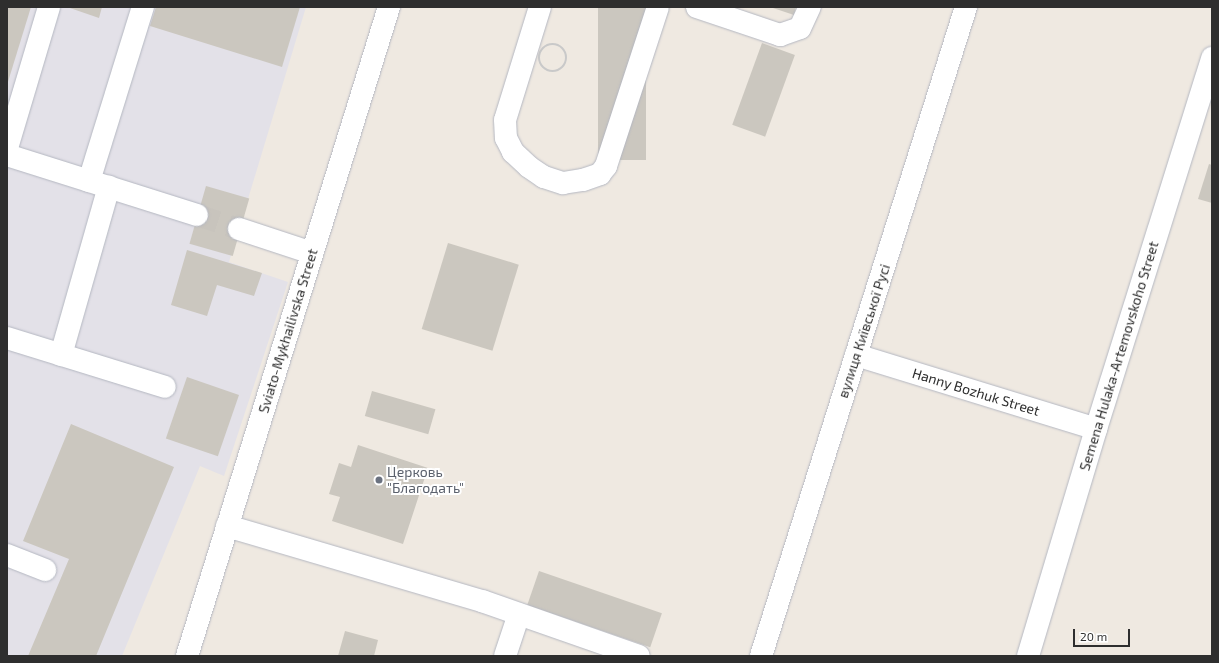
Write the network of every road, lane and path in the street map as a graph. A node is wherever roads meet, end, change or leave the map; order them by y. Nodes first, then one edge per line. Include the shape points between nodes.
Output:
1 (49, 7) edge
2 (143, 7) edge
3 (389, 7) edge
4 (540, 7) edge
5 (658, 7) edge
6 (697, 7) edge
7 (810, 7) edge
8 (966, 7) edge
9 (566, 52) joint
10 (1212, 58) edge
11 (7, 148) edge
12 (7, 155) edge
13 (99, 184) junction
14 (197, 215) tunnel mouth
15 (240, 229) tunnel mouth
16 (312, 253) junction
17 (7, 338) edge
18 (61, 355) junction
19 (856, 355) junction
20 (165, 387) dead end
21 (1096, 429) junction
22 (227, 526) junction
23 (7, 555) edge
24 (45, 570) dead end
25 (520, 614) junction
26 (603, 650) edge
27 (638, 655) edge
28 (187, 656) edge
29 (505, 656) edge
30 (761, 656) edge
31 (1028, 656) edge

1 - 11 street
2 - 13 street
3 - 16 street, Sviato-Mykhailivska Street
4 - 5 street via 505,120 506,138 513,152 529,167 544,177 563,182 583,180 600,174 606,166
6 - 7 street via 780,35 800,28
8 - 19 street, вулиця Київської Русі
9 - 9 path via 567,61 559,71 546,70 540,62 540,53 547,46 555,45
10 - 21 street, Semena Hulaka-Artemovskoho Street
12 - 13 street
13 - 14 street
13 - 18 street
15 - 16 street
16 - 22 street, Sviato-Mykhailivska Street
17 - 18 street
18 - 20 street
19 - 21 street, Hanny Bozhuk Street
19 - 30 street, вулиця Київської Русі
21 - 31 street, Semena Hulaka-Artemovskoho Street
22 - 25 street
22 - 28 street, Sviato-Mykhailivska Street
23 - 24 street
25 - 26 street
25 - 29 street
26 - 27 street

